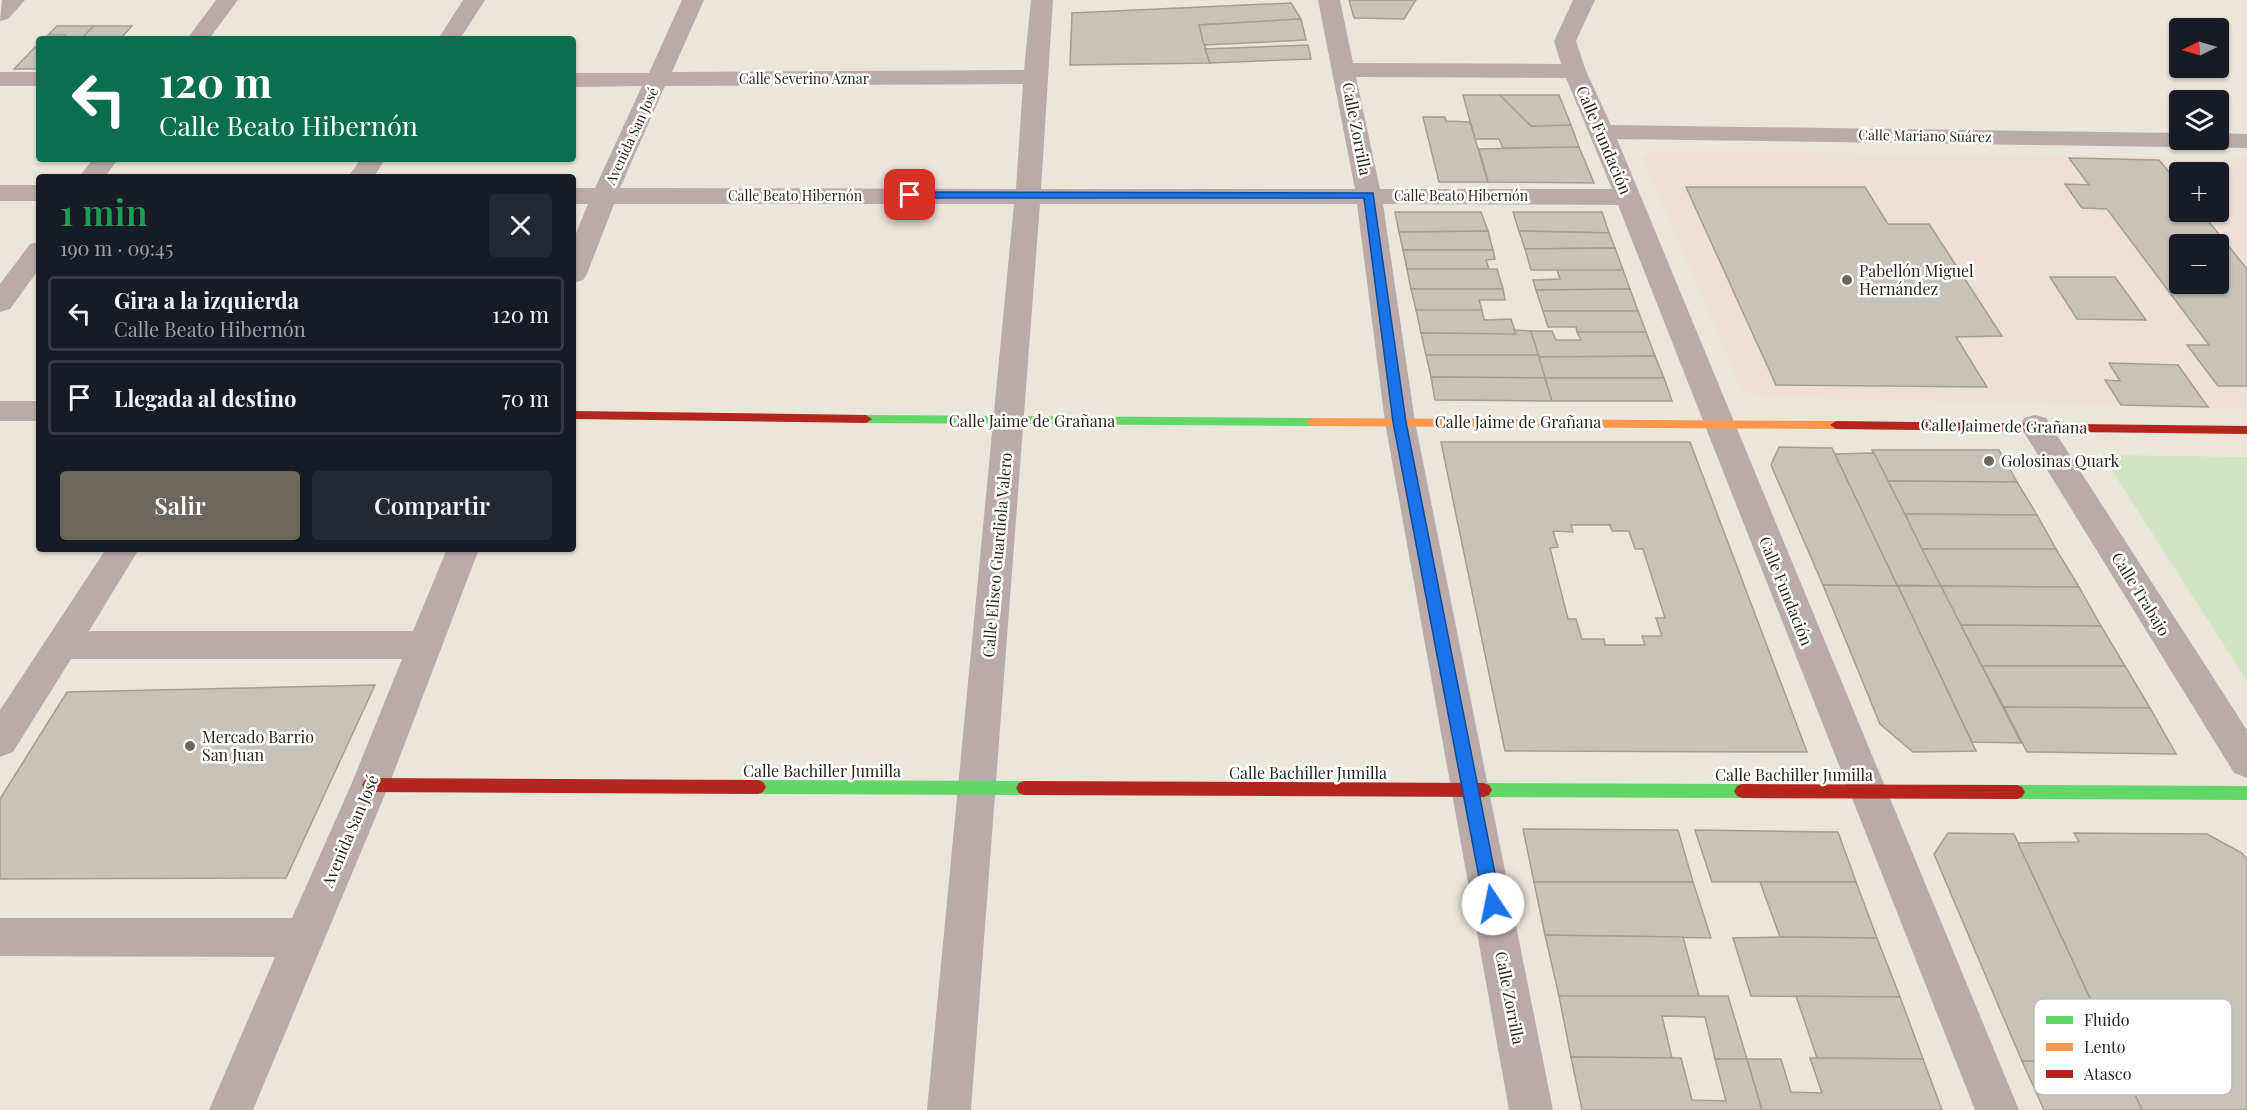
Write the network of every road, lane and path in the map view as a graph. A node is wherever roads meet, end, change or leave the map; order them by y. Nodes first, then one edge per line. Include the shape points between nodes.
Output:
1 (14, 0) edge
2 (227, 0) edge
3 (474, 0) edge
4 (693, 0) edge
5 (1042, 0) edge
6 (1329, 0) edge
7 (1584, 0) edge
8 (0, 14) edge
9 (200, 36) edge
10 (451, 36) edge
11 (1345, 70) junction
12 (1575, 71) junction
13 (1035, 77) junction
14 (0, 79) edge
15 (36, 79) edge
16 (576, 80) edge
17 (657, 80) junction
18 (1602, 132) junction
19 (2247, 141) edge
20 (104, 162) edge
21 (94, 174) edge
22 (0, 193) edge
23 (36, 193) edge
24 (1028, 195) junction
25 (1369, 195) junction
26 (576, 196) edge
27 (604, 196) junction
28 (1628, 197) junction
29 (36, 254) edge
30 (576, 266) edge
31 (0, 303) edge
32 (0, 411) edge
33 (36, 411) edge
34 (576, 415) edge
35 (1008, 421) junction
36 (1400, 422) junction
37 (1718, 423) junction
38 (2035, 426) junction
39 (2247, 430) edge
40 (121, 552) edge
41 (462, 552) edge
42 (62, 645) junction
43 (425, 645) junction
44 (0, 741) edge
45 (2247, 762) edge
46 (370, 785) junction
47 (977, 788) junction
48 (1471, 790) junction
49 (1867, 792) junction
50 (2247, 793) edge
51 (0, 937) edge
52 (305, 938) junction
53 (231, 1110) edge
54 (949, 1110) edge
55 (1532, 1110) edge
56 (1997, 1110) edge

1 - 8 street
2 - 9 street
3 - 10 street
4 - 17 street, Avenida San José
5 - 13 street, Calle Eliseo Guardiola Valero
6 - 11 street, Calle Zorrilla
7 - 12 street, Calle Fundación via 1565,41
11 - 12 street
11 - 25 street, Calle Zorrilla
12 - 18 street, Calle Fundación
13 - 17 street, Calle Severino Aznar
13 - 24 street, Calle Eliseo Guardiola Valero
14 - 15 street
16 - 17 street, Calle Severino Aznar
17 - 27 street, Avenida San José
18 - 19 street, Calle Mariano Suárez
18 - 28 street, Calle Fundación
20 - 21 street
22 - 23 street
24 - 25 street, Calle Beato Hibernón
24 - 27 street, Calle Beato Hibernón
24 - 35 street, Calle Eliseo Guardiola Valero
25 - 28 street, Calle Beato Hibernón
25 - 36 street, Calle Zorrilla
26 - 27 street, Calle Beato Hibernón
27 - 30 street, Avenida San José
28 - 37 street, Calle Fundación
29 - 31 street
32 - 33 street
34 - 35 street, Calle Jaime de Grañana
35 - 36 street, Calle Jaime de Grañana
35 - 47 street, Calle Eliseo Guardiola Valero
36 - 37 street, Calle Jaime de Grañana
36 - 48 street, Calle Zorrilla
37 - 38 street, Calle Jaime de Grañana
37 - 49 street, Calle Fundación
38 - 39 street, Calle Jaime de Grañana
38 - 45 street, Calle Trabajo
40 - 42 street
41 - 43 street, Avenida San José
42 - 43 street
42 - 44 street
43 - 46 street, Avenida San José
46 - 47 street, Calle Bachiller Jumilla
46 - 52 street, Avenida San José
47 - 48 street, Calle Bachiller Jumilla
47 - 54 street, Calle Eliseo Guardiola Valero
48 - 49 street, Calle Bachiller Jumilla
48 - 55 street, Calle Zorrilla
49 - 50 street, Calle Bachiller Jumilla
49 - 56 street, Calle Fundación
51 - 52 street
52 - 53 street, Avenida San José

